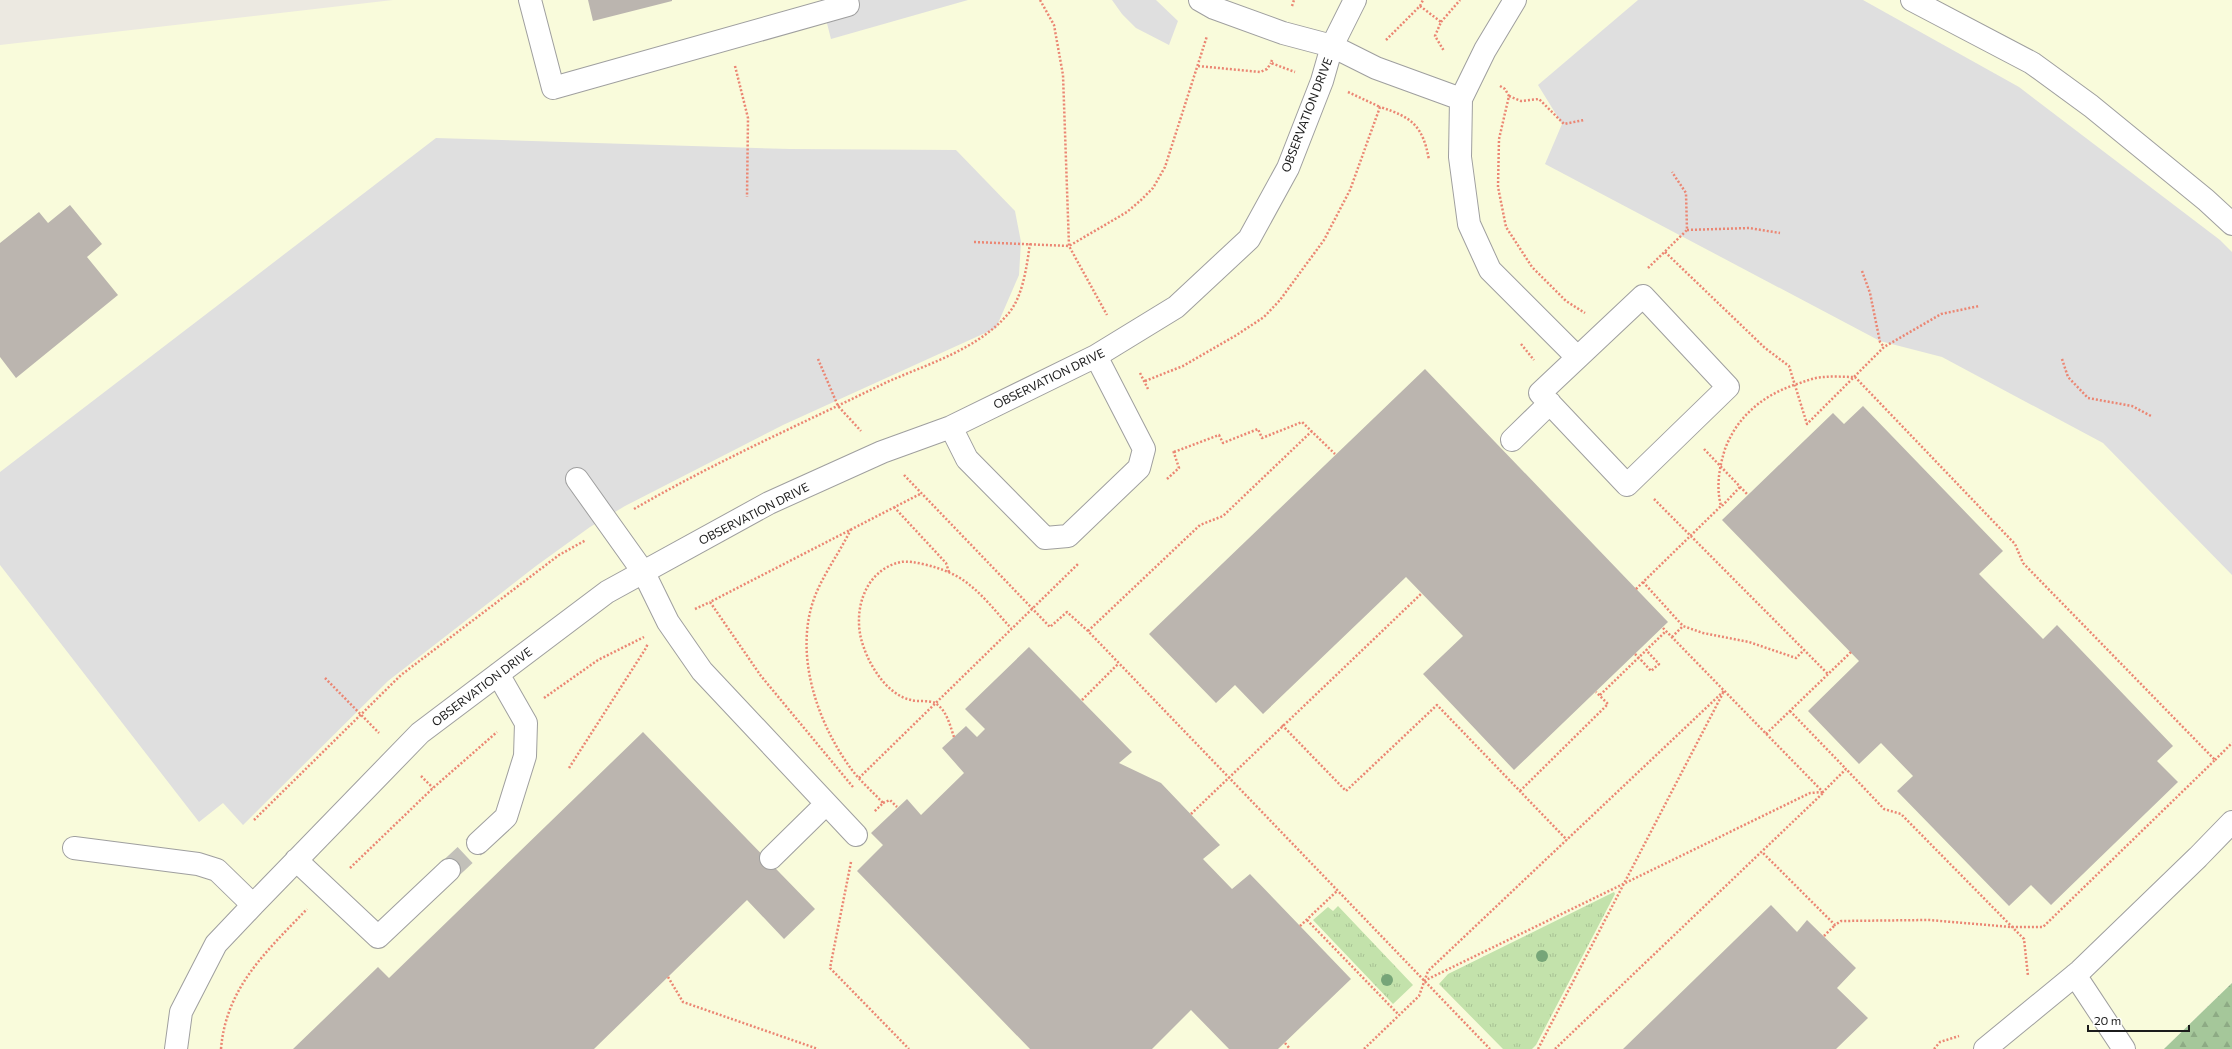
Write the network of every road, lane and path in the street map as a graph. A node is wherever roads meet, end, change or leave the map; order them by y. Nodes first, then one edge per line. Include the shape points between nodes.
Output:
1 (530, 0) edge
2 (847, 0) edge
3 (1040, 0) edge
4 (1200, 0) edge
5 (1355, 0) edge
6 (1423, 0) edge
7 (1460, 0) edge
8 (1515, 0) edge
9 (1912, 0) edge
10 (1420, 6) junction
11 (1441, 22) junction
12 (1208, 34) dead end
13 (728, 38) junction
14 (1384, 42) dead end
15 (1332, 46) junction
16 (1444, 51) dead end
17 (1271, 63) dead end
18 (1198, 66) junction
19 (1499, 85) dead end
20 (1354, 95) dead end
21 (1509, 96) junction
22 (1461, 99) junction
23 (1380, 107) junction
24 (1584, 120) dead end
25 (1430, 164) dead end
26 (1672, 172) dead end
27 (747, 197) dead end
28 (2232, 224) edge
29 (1687, 230) junction
30 (1780, 233) dead end
31 (974, 242) dead end
32 (1030, 243) junction
33 (1069, 246) junction
34 (1862, 271) dead end
35 (1979, 306) dead end
36 (1589, 315) dead end
37 (1520, 344) dead end
38 (1884, 347) junction
39 (1096, 356) junction
40 (1578, 357) junction
41 (818, 359) dead end
42 (2062, 360) dead end
43 (1855, 378) junction
44 (1145, 381) dead end
45 (1553, 381) junction
46 (1795, 385) junction
47 (1550, 403) junction
48 (838, 406) junction
49 (2152, 416) dead end
50 (951, 426) junction
51 (1684, 429) junction
52 (1312, 431) junction
53 (1512, 440) dead end
54 (882, 452) junction
55 (1174, 452) dead end
56 (1335, 454) dead end
57 (1720, 465) junction
58 (577, 479) dead end
59 (1633, 479) junction
60 (1740, 487) junction
61 (922, 493) junction
62 (1748, 495) dead end
63 (1721, 506) junction
64 (894, 507) junction
65 (628, 512) dead end
66 (851, 529) junction
67 (1691, 535) junction
68 (587, 540) dead end
69 (950, 572) junction
70 (644, 573) junction
71 (1643, 582) junction
72 (1636, 589) dead end
73 (1422, 593) dead end
74 (710, 602) junction
75 (695, 609) dead end
76 (1684, 626) junction
77 (1011, 628) dead end
78 (1663, 628) dead end
79 (1088, 631) junction
80 (1666, 631) junction
81 (650, 634) dead end
82 (1672, 637) junction
83 (648, 641) dead end
84 (1646, 650) junction
85 (1804, 650) junction
86 (1851, 652) dead end
87 (1635, 654) dead end
88 (1118, 664) junction
89 (498, 674) junction
90 (1828, 674) junction
91 (325, 678) dead end
92 (1724, 691) junction
93 (1596, 692) dead end
94 (1600, 695) junction
95 (542, 699) dead end
96 (1082, 700) dead end
97 (935, 703) junction
98 (1790, 711) junction
99 (360, 713) junction
100 (1282, 725) junction
101 (497, 731) dead end
102 (1766, 734) junction
103 (954, 737) dead end
104 (384, 738) dead end
105 (2232, 743) edge
106 (2215, 760) junction
107 (568, 768) dead end
108 (1846, 769) junction
109 (421, 776) dead end
110 (1227, 777) junction
111 (859, 778) junction
112 (433, 788) junction
113 (855, 789) dead end
114 (1520, 791) junction
115 (874, 792) dead end
116 (1823, 792) junction
117 (884, 803) dead end
118 (826, 804) junction
119 (869, 807) dead end
120 (897, 808) dead end
121 (873, 812) dead end
122 (1191, 814) dead end
123 (254, 820) dead end
124 (2232, 822) edge
125 (856, 835) joint
126 (1567, 840) junction
127 (478, 843) tunnel mouth
128 (74, 848) dead end
129 (1762, 852) junction
130 (771, 858) dead end
131 (296, 860) junction
132 (350, 868) dead end
133 (449, 870) tunnel mouth
134 (1626, 882) junction
135 (1337, 891) junction
136 (253, 905) junction
137 (311, 906) dead end
138 (1307, 920) junction
139 (1835, 925) junction
140 (1300, 926) dead end
141 (2011, 927) junction
142 (1824, 936) dead end
143 (2075, 975) junction
144 (668, 977) dead end
145 (1424, 981) junction
146 (2039, 1004) junction
147 (1399, 1015) junction
148 (1285, 1043) dead end
149 (810, 1048) edge
150 (176, 1049) edge
151 (221, 1049) edge
152 (818, 1049) edge
153 (910, 1049) edge
154 (1290, 1049) edge
155 (1364, 1049) edge
156 (1490, 1049) edge
157 (1538, 1049) edge
158 (1555, 1049) edge
159 (1985, 1049) edge
160 (2124, 1049) edge

1 - 13 street via 554,88
2 - 13 street via 848,5
3 - 33 path via 1054,24 1063,75
4 - 15 street via 1214,8 1283,33
5 - 15 street, OBSERVATION DRIVE
6 - 10 path
7 - 11 path
8 - 22 street via 1485,50
9 - 28 street via 2032,64 2091,106
10 - 11 path
10 - 14 path
11 - 16 path via 1435,36
12 - 18 path
13 - 27 path via 748,118
15 - 22 street via 1376,68
15 - 39 street, OBSERVATION DRIVE via 1322,81 1288,168 1250,239 1176,307
17 - 18 path via 1267,69 1260,72
18 - 33 path via 1165,167 1153,188 1127,212
19 - 21 path
20 - 23 path
21 - 24 path via 1521,101 1539,99 1564,124
21 - 36 path via 1499,139 1498,186 1506,227 1532,267 1566,301
22 - 40 street via 1460,158 1469,224 1490,270
23 - 25 path via 1402,113 1417,126 1426,143
23 - 44 path via 1350,190 1324,240 1280,300 1264,318 1235,336 1183,366
26 - 29 path via 1686,193
29 - 30 path via 1749,228
29 - 46 path via 1665,252 1765,348 1789,366
31 - 32 path
32 - 33 path
32 - 48 path via 1026,276 1009,313 990,333 949,355
34 - 38 path via 1870,293 1880,342
35 - 38 path via 1941,314
37 - 45 path
38 - 43 path
39 - 50 street, OBSERVATION DRIVE
39 - 50 street via 1144,449 1139,468 1068,536 1045,538 967,459
40 - 45 street
40 - 51 street via 1643,296 1728,387
41 - 48 path
42 - 49 path via 2068,377 2088,398 2132,406
43 - 46 path via 1823,377
43 - 46 path via 1807,424
43 - 106 path via 2015,544 2023,564
45 - 47 street via 1540,393
46 - 57 path via 1769,396 1747,413 1735,427
47 - 53 street
47 - 59 street via 1627,485
48 - 54 path
48 - 65 path via 736,453
50 - 54 street, OBSERVATION DRIVE
51 - 57 path
51 - 59 street
52 - 55 path via 1302,422 1262,438 1258,429 1223,443 1219,436
52 - 56 path
52 - 79 path via 1224,516 1200,525
54 - 61 path
54 - 70 street, OBSERVATION DRIVE via 769,503
57 - 60 path
57 - 63 path via 1718,484
58 - 70 street
59 - 67 path
60 - 62 path
60 - 63 path
61 - 64 path
61 - 79 path via 1050,627 1067,612
63 - 67 path
64 - 66 path
64 - 69 path via 946,563
66 - 74 path
66 - 111 path via 815,597 810,619 808,662 817,707 846,760
67 - 71 path
67 - 85 path
68 - 99 path via 559,556 473,619 401,675
69 - 77 path via 972,587
69 - 97 path via 902,562 884,568 869,582 861,601 859,626 870,663 897,693 910,700
70 - 89 street, OBSERVATION DRIVE via 607,592
70 - 118 street via 668,622 702,671
71 - 72 path
71 - 76 path
73 - 100 path
74 - 75 path
74 - 113 path via 761,676
76 - 82 path
76 - 85 path via 1703,633 1749,642 1796,658
78 - 80 path
79 - 88 path
80 - 82 path
80 - 84 path
81 - 95 path via 598,660
82 - 92 path
83 - 107 path via 646,648
84 - 87 path, bridge via 1659,664 1651,671
84 - 94 path
85 - 90 path
86 - 90 path
88 - 96 path
88 - 110 path
89 - 127 street via 526,723 525,756 506,817
89 - 131 street, OBSERVATION DRIVE via 420,733
90 - 98 path
91 - 99 path
92 - 102 path
92 - 126 path
92 - 134 path
93 - 94 path
94 - 114 path via 1608,704
97 - 103 path via 948,718
97 - 111 path
98 - 102 path
98 - 108 path
99 - 104 path
99 - 123 path
100 - 110 path
100 - 114 path via 1346,791 1437,705
101 - 112 path
102 - 116 path
105 - 106 path
106 - 141 path via 2043,928
108 - 116 path
108 - 141 path via 1884,809 1901,814
109 - 112 path
110 - 122 path
110 - 135 path
111 - 115 path
112 - 132 path
114 - 126 path
116 - 129 path
116 - 134 path via 1810,793
117 - 120 path via 890,800
118 - 125 street
118 - 130 street
119 - 121 path
124 - 143 street
125 - 153 path via 830,968
126 - 145 path via 1428,971
128 - 136 street via 198,864 217,870
129 - 139 path
129 - 158 path
131 - 133 street via 378,937
131 - 136 street, OBSERVATION DRIVE
134 - 145 path
134 - 157 path
135 - 138 path
135 - 145 path
136 - 150 street, OBSERVATION DRIVE via 216,944 181,1012
137 - 151 path via 252,967 236,994 222,1037
138 - 140 path
138 - 147 path
139 - 141 path via 1841,921 1929,920
139 - 142 path
141 - 146 path via 2024,939 2029,991
143 - 146 street
143 - 160 street
144 - 149 path via 682,1002
145 - 147 path via 1418,996
145 - 156 path
146 - 159 street
147 - 155 path
148 - 154 path
149 - 152 path

